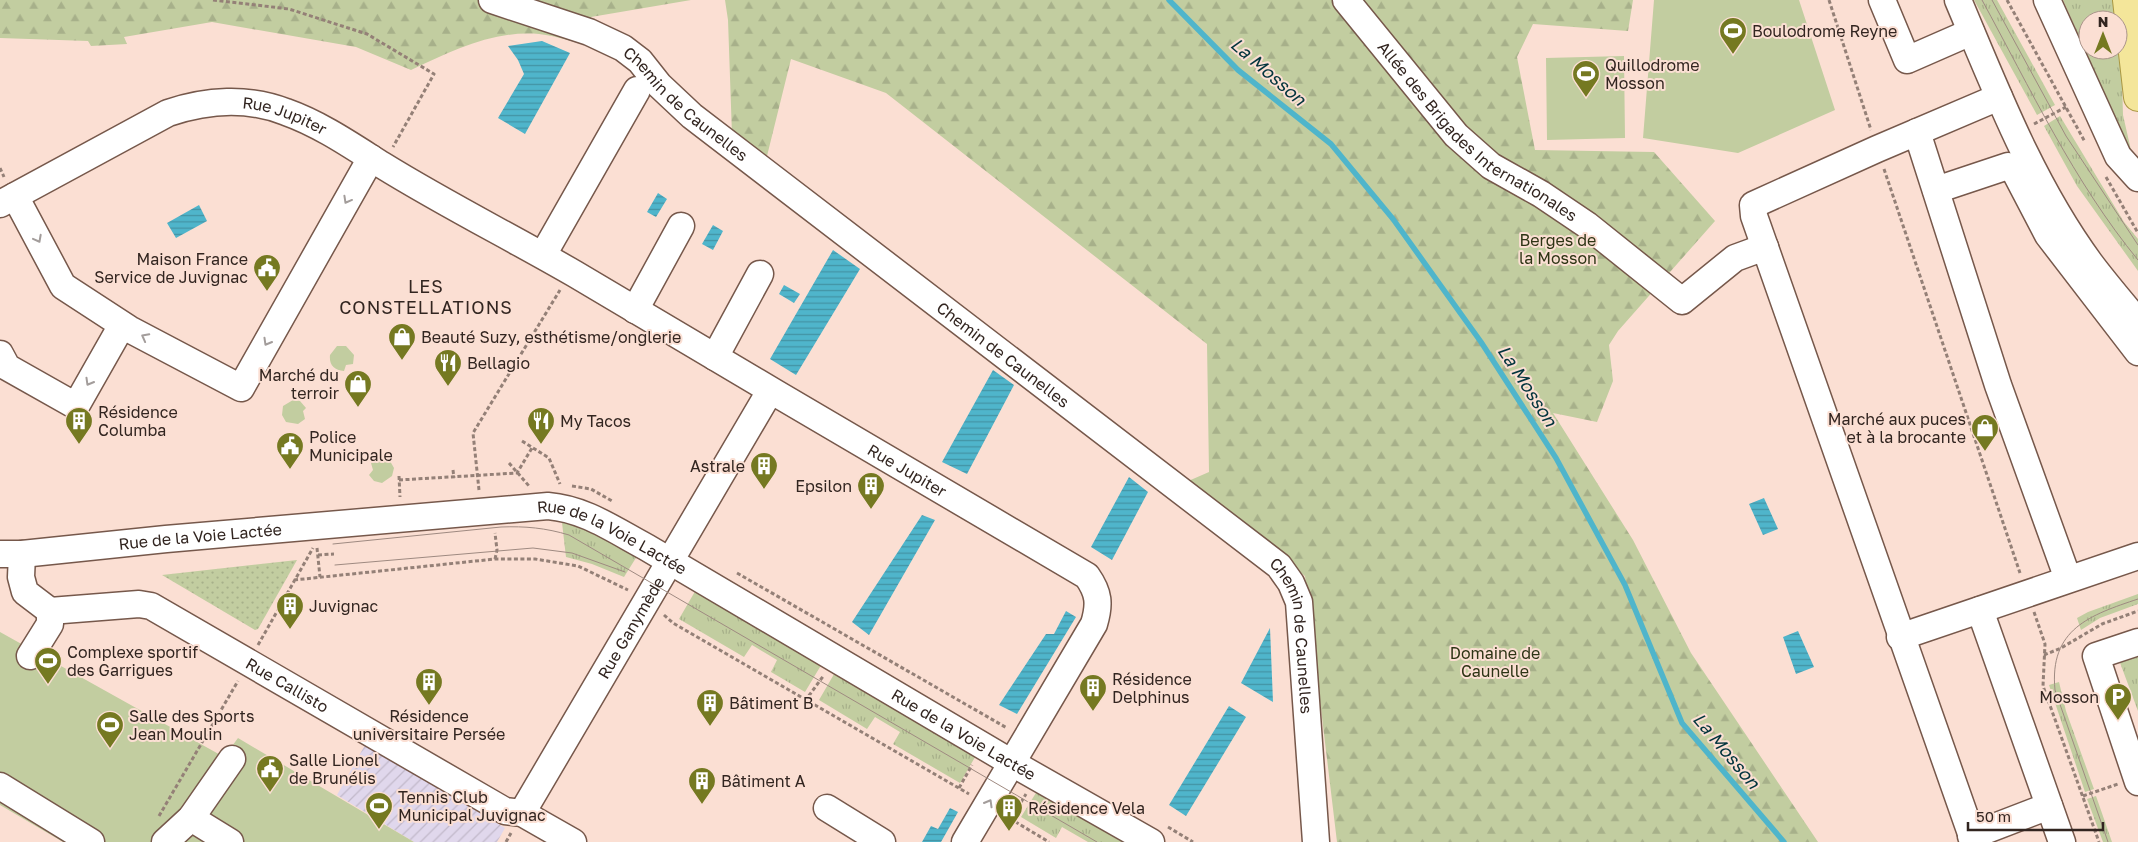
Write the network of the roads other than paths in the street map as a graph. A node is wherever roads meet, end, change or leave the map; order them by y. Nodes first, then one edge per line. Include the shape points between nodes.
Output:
1 (492, 0) edge
2 (1346, 0) edge
3 (1882, 0) edge
4 (1958, 0) edge
5 (2047, 0) edge
6 (2127, 0) edge
7 (1971, 32) junction
8 (637, 90) dead end
9 (1999, 97) junction
10 (2138, 97) edge
11 (1917, 132) junction
12 (2016, 133) junction
13 (377, 162) junction
14 (2008, 166) junction
15 (2138, 178) edge
16 (1936, 190) junction
17 (7, 200) edge
18 (681, 226) dead end
19 (1765, 247) junction
20 (543, 255) junction
21 (760, 274) dead end
22 (635, 310) junction
23 (2138, 322) edge
24 (122, 325) junction
25 (2138, 352) edge
26 (0, 354) edge
27 (715, 357) junction
28 (770, 391) junction
29 (11, 554) edge
30 (2138, 556) edge
31 (670, 562) junction
32 (2138, 571) edge
33 (2065, 588) junction
34 (50, 610) junction
35 (1980, 610) junction
36 (1900, 637) junction
37 (2138, 642) edge
38 (30, 656) dead end
39 (232, 759) dead end
40 (1012, 763) junction
41 (2137, 780) edge
42 (0, 786) edge
43 (2049, 806) junction
44 (827, 808) dead end
45 (522, 813) junction
46 (191, 818) junction
47 (56, 833) edge
48 (159, 833) edge
49 (1972, 839) edge
50 (92, 842) edge
51 (230, 842) edge
52 (573, 842) edge
53 (882, 842) edge
54 (965, 842) edge
55 (1150, 842) edge
56 (1316, 842) edge
57 (2062, 842) edge

1 - 56 street, Chemin de Caunelles via 589,32 623,48 640,61 659,85 692,116 1279,566 1299,602
2 - 19 street, Allée des Brigades Internationales via 1456,135 1491,166 1587,225 1682,301 1735,258
3 - 7 street via 1907,60
4 - 7 street
5 - 15 street via 2118,156
6 - 10 main road
7 - 9 street
8 - 20 street
9 - 11 street
9 - 12 street
11 - 16 street
11 - 19 street via 1752,205
12 - 14 street via 2007,151 2010,158
12 - 23 street via 2042,186 2089,262
13 - 17 street, Rue Jupiter via 343,140 286,112 252,103 216,102 168,113
13 - 20 street, Rue Jupiter
13 -> 24 street, Rue Jupiter via 241,388
14 - 16 street
14 - 25 street via 2014,168 2048,234
16 - 33 street
17 -> 24 street, Rue Jupiter via 63,286
18 - 22 street
19 - 36 street
20 - 22 street, Rue Jupiter
21 - 27 street
22 - 27 street, Rue Jupiter
24 -> 26 street via 76,406 7,367
27 - 28 street, Rue Jupiter
28 - 31 street, Rue Ganymède
28 - 40 street, Rue Jupiter via 1087,576 1097,590 1099,607 1094,624
29 - 31 street, Rue de la Voie Lactée via 548,506 587,514
29 - 34 street via 25,592
30 - 33 street
31 - 40 street, Rue de la Voie Lactée
31 - 45 street, Rue Ganymède
32 - 33 street
33 - 35 street via 2027,593
34 - 38 street via 50,624
34 - 45 street, Rue Callisto via 151,606 506,811
35 - 36 street
35 - 43 street
36 - 49 street
37 - 41 street via 2096,656
39 - 46 street
54 -> 40 street
40 - 55 street, Rue de la Voie Lactée
42 - 47 street
43 - 49 street
43 - 57 street
44 - 53 street
45 - 52 street, Rue Callisto
46 - 48 street
46 - 51 street
47 - 50 street

